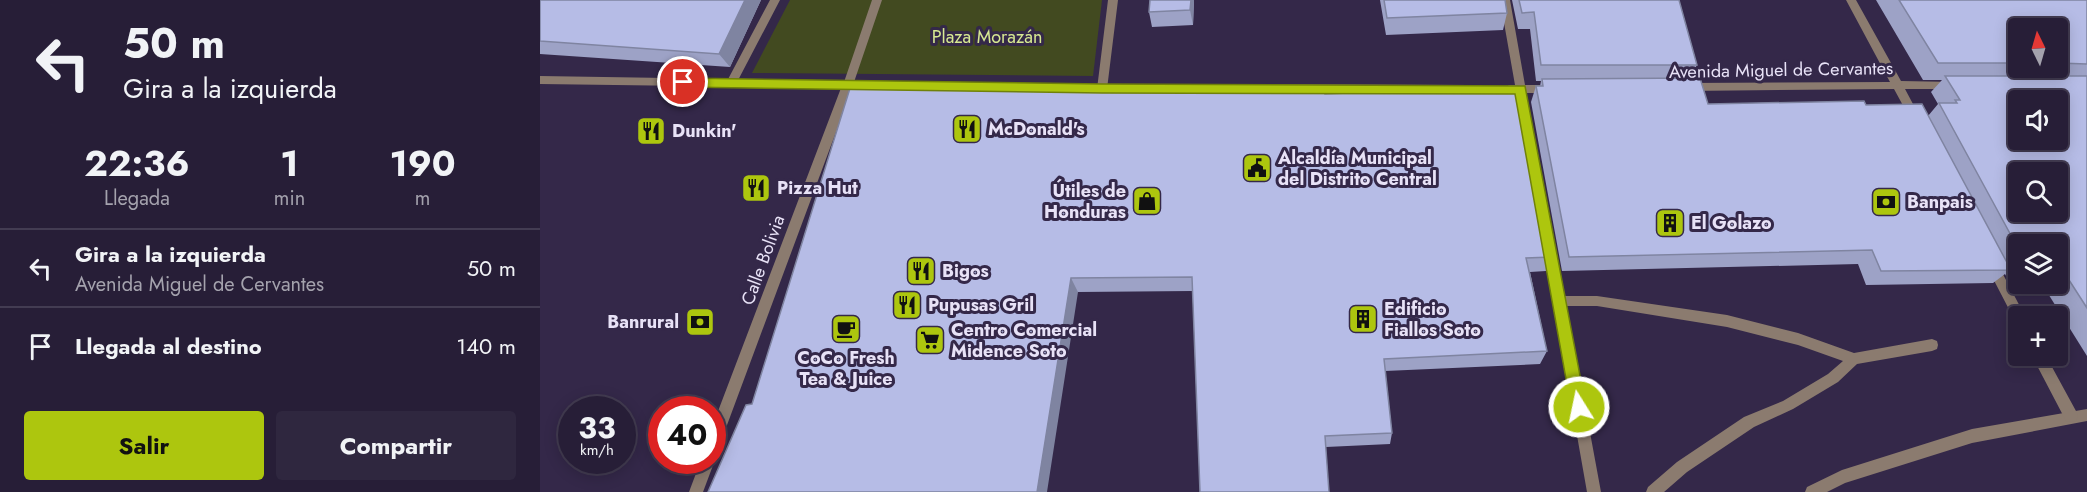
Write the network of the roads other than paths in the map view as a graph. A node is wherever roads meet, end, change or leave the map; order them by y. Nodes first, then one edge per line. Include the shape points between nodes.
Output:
1 (775, 0) edge
2 (877, 0) edge
3 (1113, 0) edge
4 (1505, 0) edge
5 (1851, 0) edge
6 (540, 80) edge
7 (731, 83) junction
8 (848, 85) junction
9 (1898, 85) junction
10 (1957, 85) edge
11 (882, 86) edge
12 (1674, 87) edge
13 (1150, 88) edge
14 (1114, 89) edge
15 (1484, 89) edge
16 (1496, 89) edge
17 (1520, 89) junction
18 (1568, 89) edge
19 (1525, 113) edge
20 (1920, 127) edge
21 (1546, 230) edge
22 (1986, 254) edge
23 (1559, 301) junction
24 (2013, 306) edge
25 (1932, 345) dead end
26 (1854, 359) junction
27 (2044, 366) edge
28 (726, 410) edge
29 (2087, 415) edge
30 (2071, 416) junction
31 (703, 474) edge
32 (696, 492) edge
33 (1594, 492) edge
34 (1653, 492) edge
35 (1812, 492) edge

1 - 7 street
2 - 8 street, Calle Bolivia
3 - 14 street via 1097,89
4 - 17 street
5 - 9 street
6 - 7 street
7 - 8 street
8 - 11 street
8 - 28 street, Calle Bolivia
9 - 10 street, Avenida Miguel de Cervantes
9 - 12 street, Avenida Miguel de Cervantes
9 - 20 street
13 - 15 street
16 - 17 street
17 - 18 street
17 - 19 street
21 - 23 street
22 - 24 street
23 - 26 street via 1597,301 1727,321 1798,339
23 - 33 street
25 - 26 street
26 - 34 street via 1833,378 1788,405 1749,422 1682,467
27 - 30 street
29 - 30 street
30 - 35 street via 1972,436 1842,477
31 - 32 street

